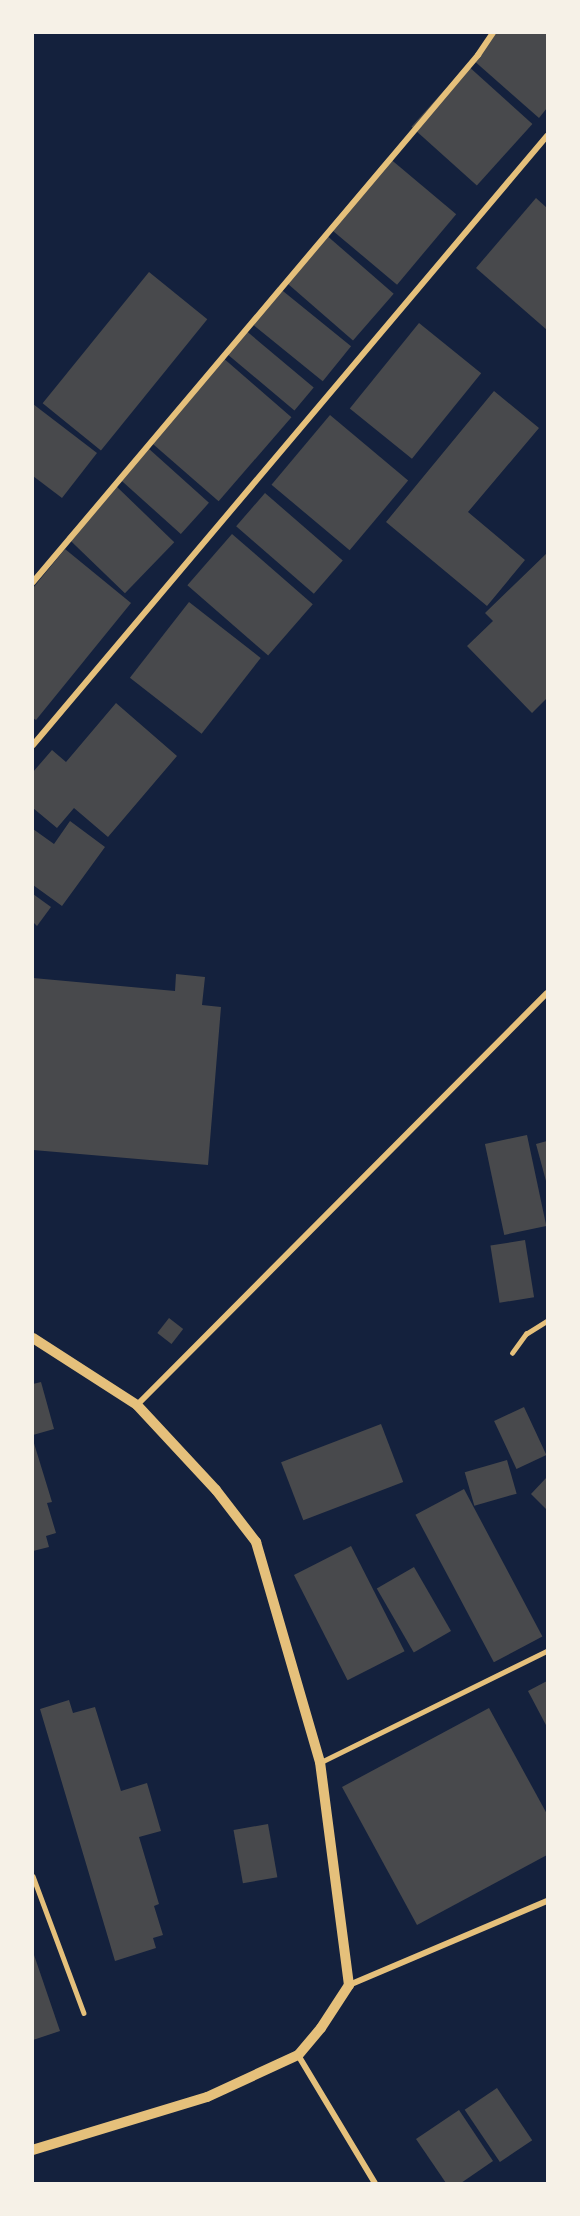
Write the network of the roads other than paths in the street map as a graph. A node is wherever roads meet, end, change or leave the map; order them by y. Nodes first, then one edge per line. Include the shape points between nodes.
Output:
1 (493, 33) edge
2 (547, 136) edge
3 (33, 582) edge
4 (33, 745) edge
5 (547, 993) edge
6 (547, 1321) edge
7 (33, 1338) edge
8 (512, 1353) dead end
9 (137, 1405) junction
10 (547, 1651) edge
11 (320, 1762) junction
12 (33, 1876) edge
13 (547, 1901) edge
14 (349, 1985) junction
15 (84, 2013) dead end
16 (298, 2055) junction
17 (33, 2150) edge
18 (375, 2183) edge

1 - 3 street
2 - 4 street
5 - 9 street
6 - 8 lane via 526,1334
7 - 9 street
9 - 11 street via 216,1490 256,1542
10 - 11 lane
11 - 14 street
12 - 15 lane
13 - 14 street
14 - 16 street
16 - 17 street via 207,2097
16 - 18 street

